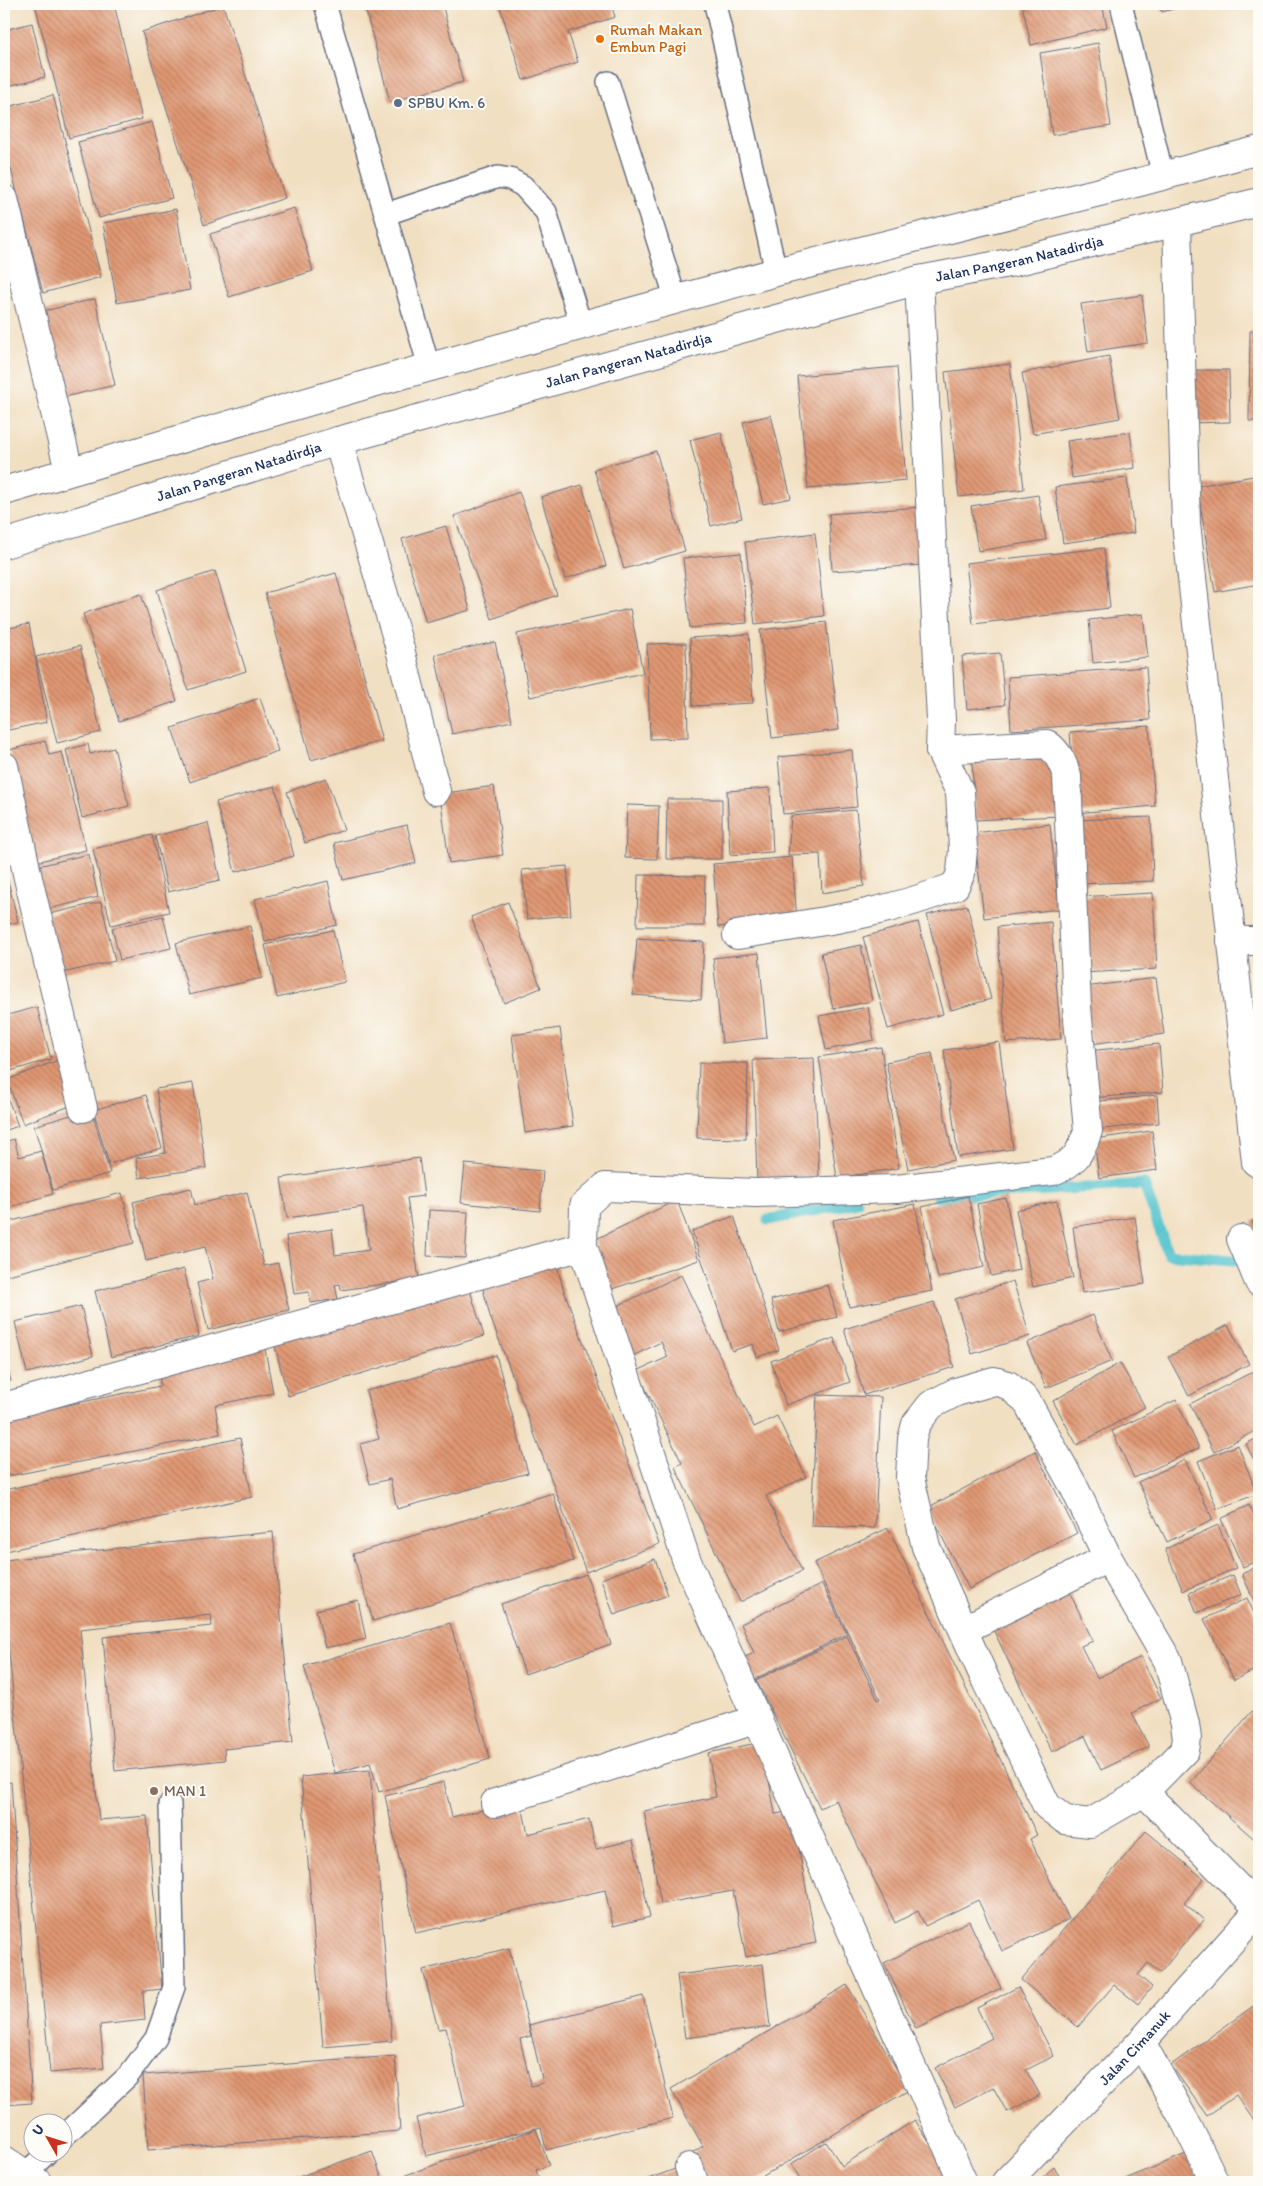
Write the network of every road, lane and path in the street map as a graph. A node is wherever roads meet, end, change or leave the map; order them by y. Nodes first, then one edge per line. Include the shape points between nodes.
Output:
1 (325, 4) edge
2 (715, 4) edge
3 (1121, 4) edge
4 (608, 82) dead end
5 (1259, 150) edge
6 (1163, 176) junction
7 (4, 199) edge
8 (1259, 202) edge
9 (386, 214) junction
10 (1177, 224) junction
11 (776, 272) junction
12 (919, 280) junction
13 (676, 300) junction
14 (582, 325) junction
15 (430, 367) junction
16 (338, 442) junction
17 (69, 471) junction
18 (4, 491) edge
19 (4, 544) edge
20 (940, 750) junction
21 (4, 766) edge
22 (436, 791) dead end
23 (737, 935) dead end
24 (1231, 941) junction
25 (1259, 941) edge
26 (83, 1108) dead end
27 (1256, 1162) dead end
28 (1241, 1239) dead end
29 (583, 1246) junction
30 (1259, 1282) edge
31 (4, 1407) edge
32 (1108, 1558) junction
33 (963, 1630) junction
34 (758, 1719) junction
35 (1144, 1792) junction
36 (495, 1803) dead end
37 (170, 1804) dead end
38 (1259, 1909) edge
39 (1141, 2042) junction
40 (72, 2129) edge
41 (33, 2164) edge
42 (22, 2172) edge
43 (963, 2182) edge
44 (1006, 2182) edge
45 (1215, 2182) edge

1 - 9 lane
2 - 11 lane
3 - 6 lane
4 - 13 lane
5 - 6 street
6 - 11 street
7 - 17 street
8 - 10 street, Jalan Pangeran Natadirdja
9 - 14 lane via 498,177 523,186 546,212
9 - 15 lane
10 - 12 street, Jalan Pangeran Natadirdja via 1014,262
10 - 24 street via 1186,524
11 - 13 street
12 - 16 street, Jalan Pangeran Natadirdja
12 - 20 street
13 - 14 street
14 - 15 street
15 - 17 street
16 - 19 street, Jalan Pangeran Natadirdja
16 - 22 street via 398,645
17 - 18 street
20 - 23 street via 960,792 963,849 961,873 955,886 922,900 830,920
20 - 29 street via 1047,744 1054,749 1067,776 1077,1007 1088,1131 1082,1149 1068,1165 1053,1171 896,1189 756,1193 605,1187 584,1206
21 - 26 street
24 - 25 street
24 - 27 street
28 - 30 street
29 - 31 street
29 - 34 street via 686,1559
32 - 33 street
32 - 33 street via 1073,1485 1026,1400 1008,1385 994,1382 956,1392 931,1405 916,1424 910,1478 926,1547
32 - 35 street via 1168,1661 1185,1724 1187,1739 1184,1750
33 - 35 street via 1047,1806 1065,1820 1090,1823
34 - 36 street
34 - 43 street
35 - 38 street
37 - 40 lane via 174,1987 156,2038 128,2076
38 - 39 street, Jalan Cimanuk
39 - 44 street, Jalan Cimanuk
39 - 45 street
41 - 42 lane

